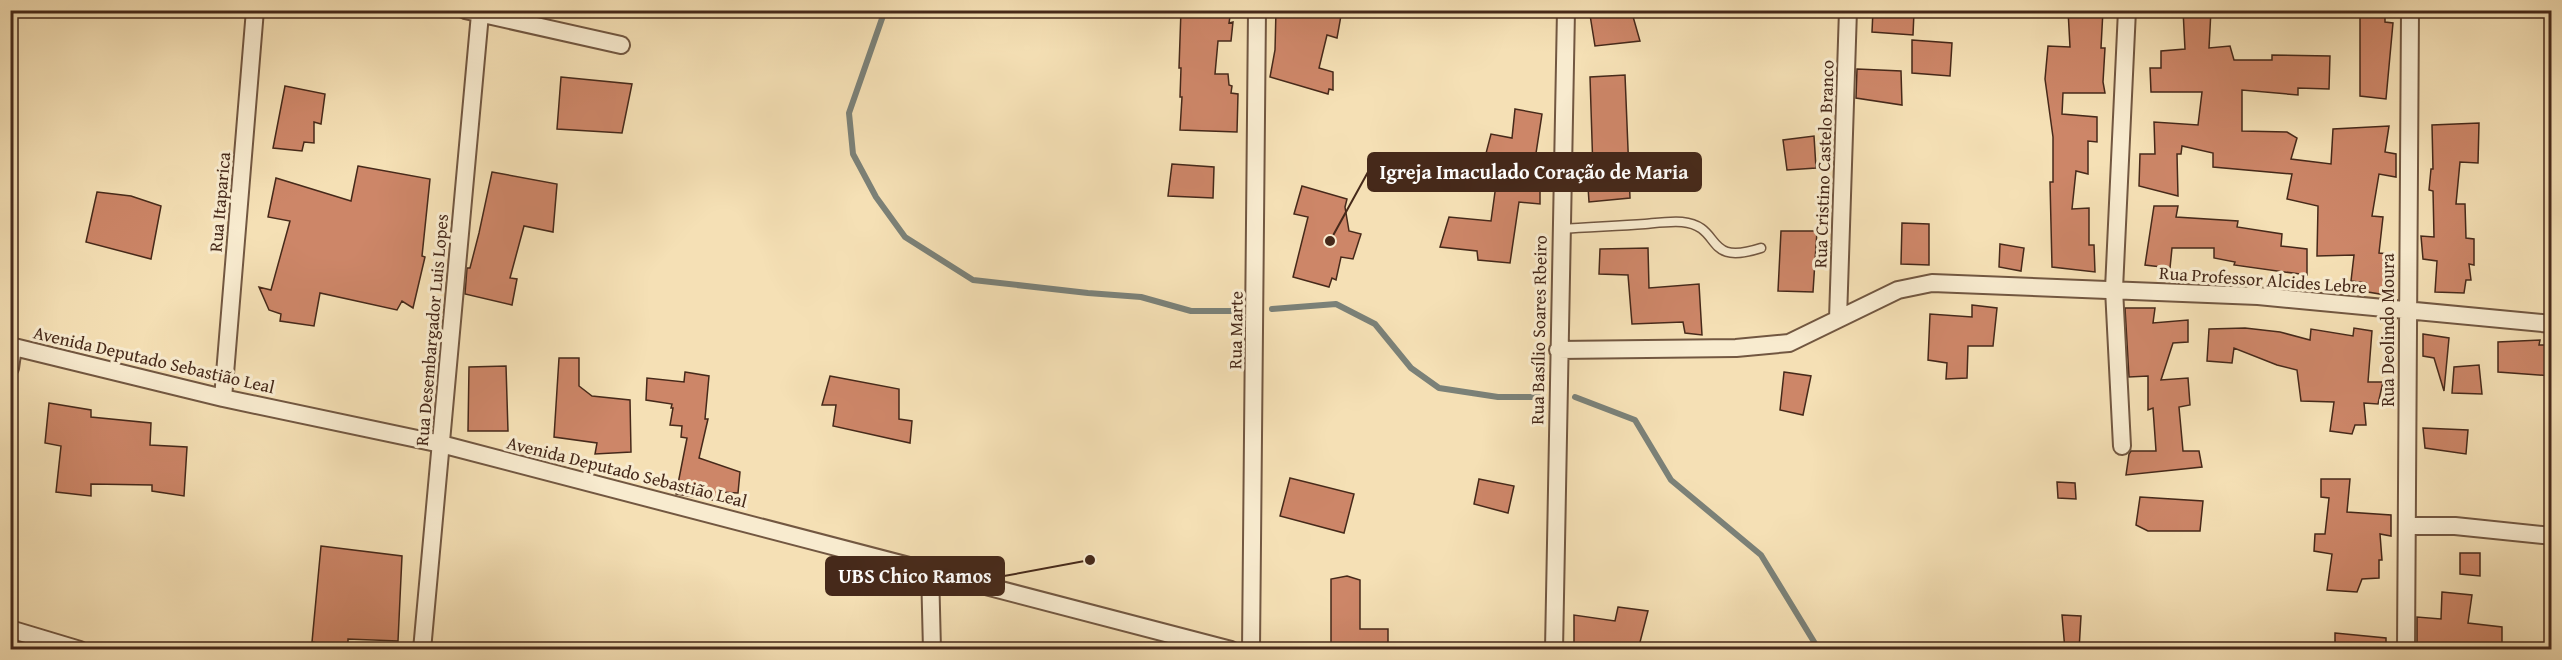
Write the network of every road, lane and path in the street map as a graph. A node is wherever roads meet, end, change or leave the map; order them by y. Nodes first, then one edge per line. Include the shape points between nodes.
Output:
1 (255, 10) edge
2 (1257, 10) edge
3 (1566, 10) edge
4 (1848, 10) edge
5 (2127, 10) edge
6 (2410, 10) edge
7 (473, 12) edge
8 (621, 45) dead end
9 (1561, 229) junction
10 (1761, 248) dead end
11 (2114, 289) junction
12 (2407, 312) junction
13 (1838, 319) junction
14 (2552, 324) edge
15 (12, 346) edge
16 (1558, 350) junction
17 (10, 368) edge
18 (224, 398) junction
19 (441, 444) junction
20 (2122, 446) dead end
21 (2407, 526) junction
22 (2552, 536) edge
23 (930, 569) junction
24 (10, 629) edge
25 (80, 650) edge
26 (422, 650) edge
27 (932, 650) edge
28 (1231, 650) edge
29 (1251, 650) edge
30 (1554, 650) edge
31 (2406, 650) edge

1 - 18 street, Rua Itaparica
2 - 29 street, Rua Marte
3 - 9 street, Rua Basílio Soares Rbeiro
4 - 13 street, Rua Cristino Castelo Branco
5 - 11 street
6 - 12 street, Rua Deolindo Moura
7 - 8 street
7 - 19 street, Rua Desembargador Luis Lopes
9 - 10 lane via 1683,222 1703,229 1720,250 1742,254
9 - 16 street, Rua Basílio Soares Rbeiro
11 - 12 street, Rua Professor Alcides Lebre via 2258,296
11 - 13 street, Rua Professor Alcides Lebre via 1932,283 1898,290
11 - 20 street
12 - 14 street, Rua Professor Alcides Lebre
12 - 21 street, Rua Deolindo Moura
13 - 16 street, Rua Professor Alcides Lebre via 1789,343 1736,348
15 - 17 street
15 - 18 street, Avenida Deputado Sebastião Leal
16 - 30 street, Rua Basílio Soares Rbeiro
18 - 19 street, Avenida Deputado Sebastião Leal
19 - 23 street, Avenida Deputado Sebastião Leal
19 - 26 street, Rua Desembargador Luis Lopes
21 - 22 street via 2455,526
21 - 31 street, Rua Deolindo Moura
23 - 27 street
23 - 28 street, Avenida Deputado Sebastião Leal
24 - 25 street

